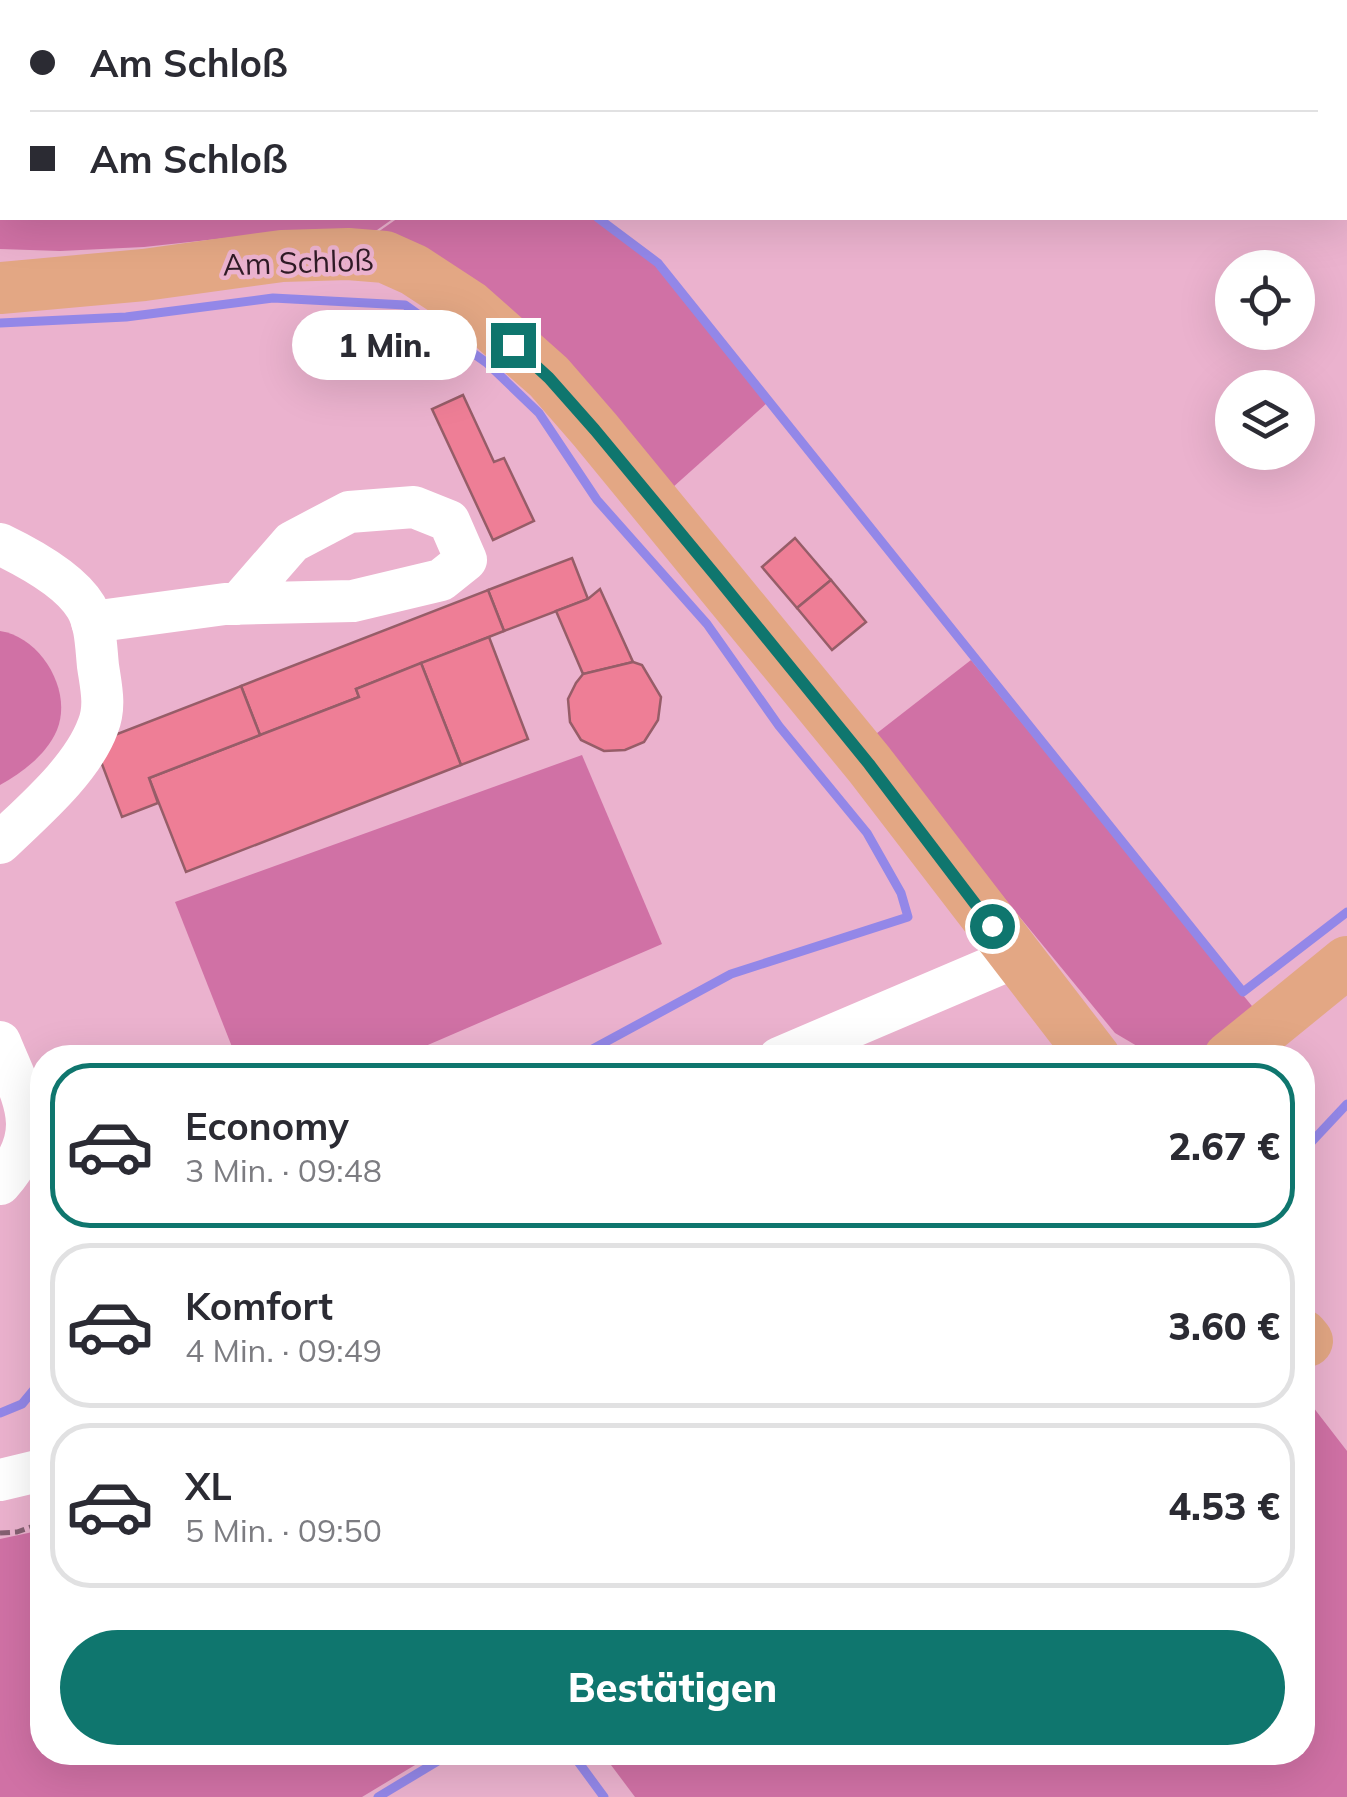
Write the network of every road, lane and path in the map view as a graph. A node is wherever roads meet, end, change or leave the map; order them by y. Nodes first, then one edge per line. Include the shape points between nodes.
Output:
1 (0, 288) edge
2 (0, 544) edge
3 (238, 604) dead end
4 (92, 622) junction
5 (0, 842) edge
6 (1016, 958) junction
7 (1347, 962) edge
8 (0, 1042) edge
9 (810, 1045) edge
10 (1085, 1045) edge
11 (1245, 1045) edge
12 (0, 1184) edge
13 (30, 1473) edge
14 (0, 1480) edge
15 (30, 1527) edge
16 (0, 1532) edge

1 - 6 main road, Am Schloß via 282,256 385,257 414,270 468,306 549,378 595,430 869,764
2 - 4 street via 30,558 76,595
3 - 4 street
4 - 5 street via 104,706 98,729 47,798
6 - 9 street
6 - 10 main road, Am Schloß
7 - 11 main road
8 - 12 street via 29,1122 27,1140
13 - 14 street
15 - 16 path

